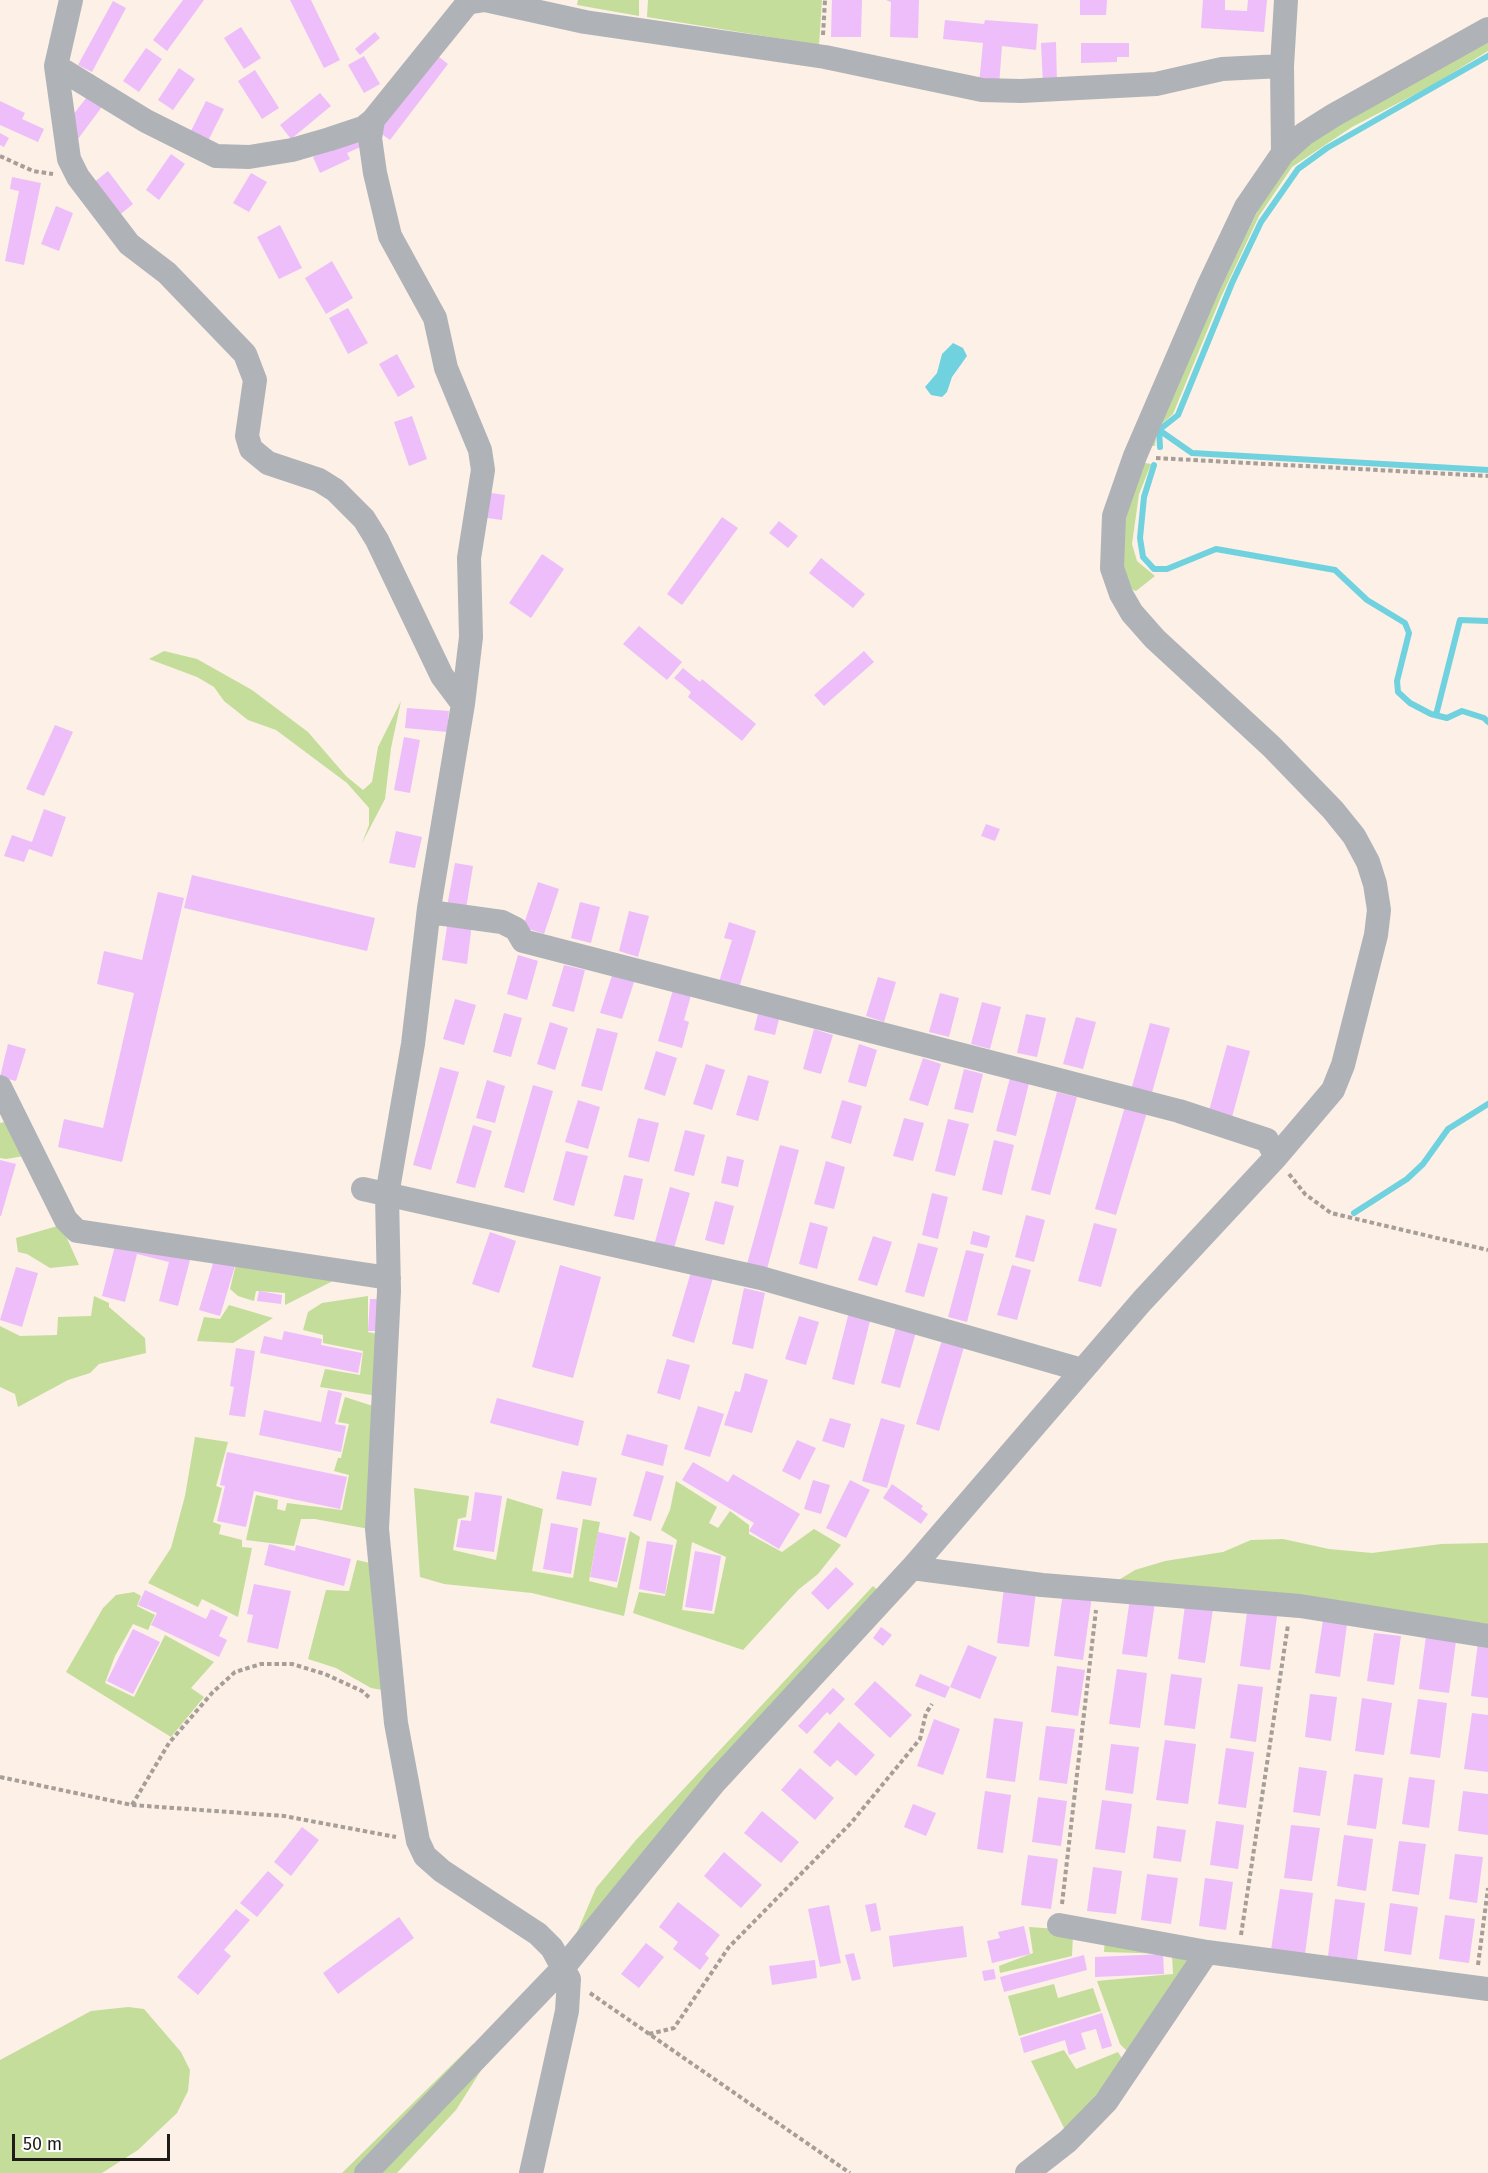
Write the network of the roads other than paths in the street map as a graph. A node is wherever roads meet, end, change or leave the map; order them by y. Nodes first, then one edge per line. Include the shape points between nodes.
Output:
1 (71, 0) edge
2 (1286, 0) edge
3 (468, 1) edge
4 (1488, 29) edge
5 (56, 66) junction
6 (1282, 66) junction
7 (374, 120) junction
8 (1282, 153) junction
9 (463, 704) junction
10 (429, 908) junction
11 (0, 1087) edge
12 (1276, 1156) junction
13 (363, 1189) dead end
14 (387, 1195) junction
15 (389, 1278) junction
16 (1082, 1370) junction
17 (912, 1568) junction
18 (1488, 1636) edge
19 (1059, 1925) road end
20 (1207, 1952) junction
21 (566, 1973) junction
22 (1481, 1988) edge
23 (366, 2173) edge
24 (531, 2173) edge
25 (1027, 2173) edge

1 - 5 street
2 - 6 street
3 - 6 street via 485,0 585,22 825,57 982,90 1156,84 1222,69
3 - 7 street
4 - 8 street via 1334,115
5 - 7 street via 216,156 249,157 292,150 363,128
5 - 9 street via 69,159 78,177 129,244 167,273 245,354 255,380 247,436 251,449 268,463 319,480 364,519 442,676
6 - 8 street
7 - 9 street via 370,138 390,236 435,318 446,368 480,450 483,470 469,558 471,637
8 - 12 street via 1246,207 1135,456 1114,516 1112,567 1132,614 1333,810 1354,836 1375,884 1379,910 1376,935 1343,1065 1333,1090
9 - 10 street
10 - 12 street via 437,913 502,921 516,929 522,941 1179,1111 1267,1140
10 - 14 street via 413,1044
11 - 15 street via 66,1220 77,1231
12 - 16 street
13 - 14 street
14 - 15 street
14 - 16 street via 761,1278
15 - 21 street via 377,1529 396,1723 418,1842 425,1856 442,1871 538,1934 552,1948
16 - 17 street
17 - 18 street via 1099,1590 1291,1605
17 - 21 street via 715,1782
19 - 20 street
20 - 22 street
20 - 25 street via 1106,2102 1068,2141
21 - 23 street
21 - 24 street via 567,2010

